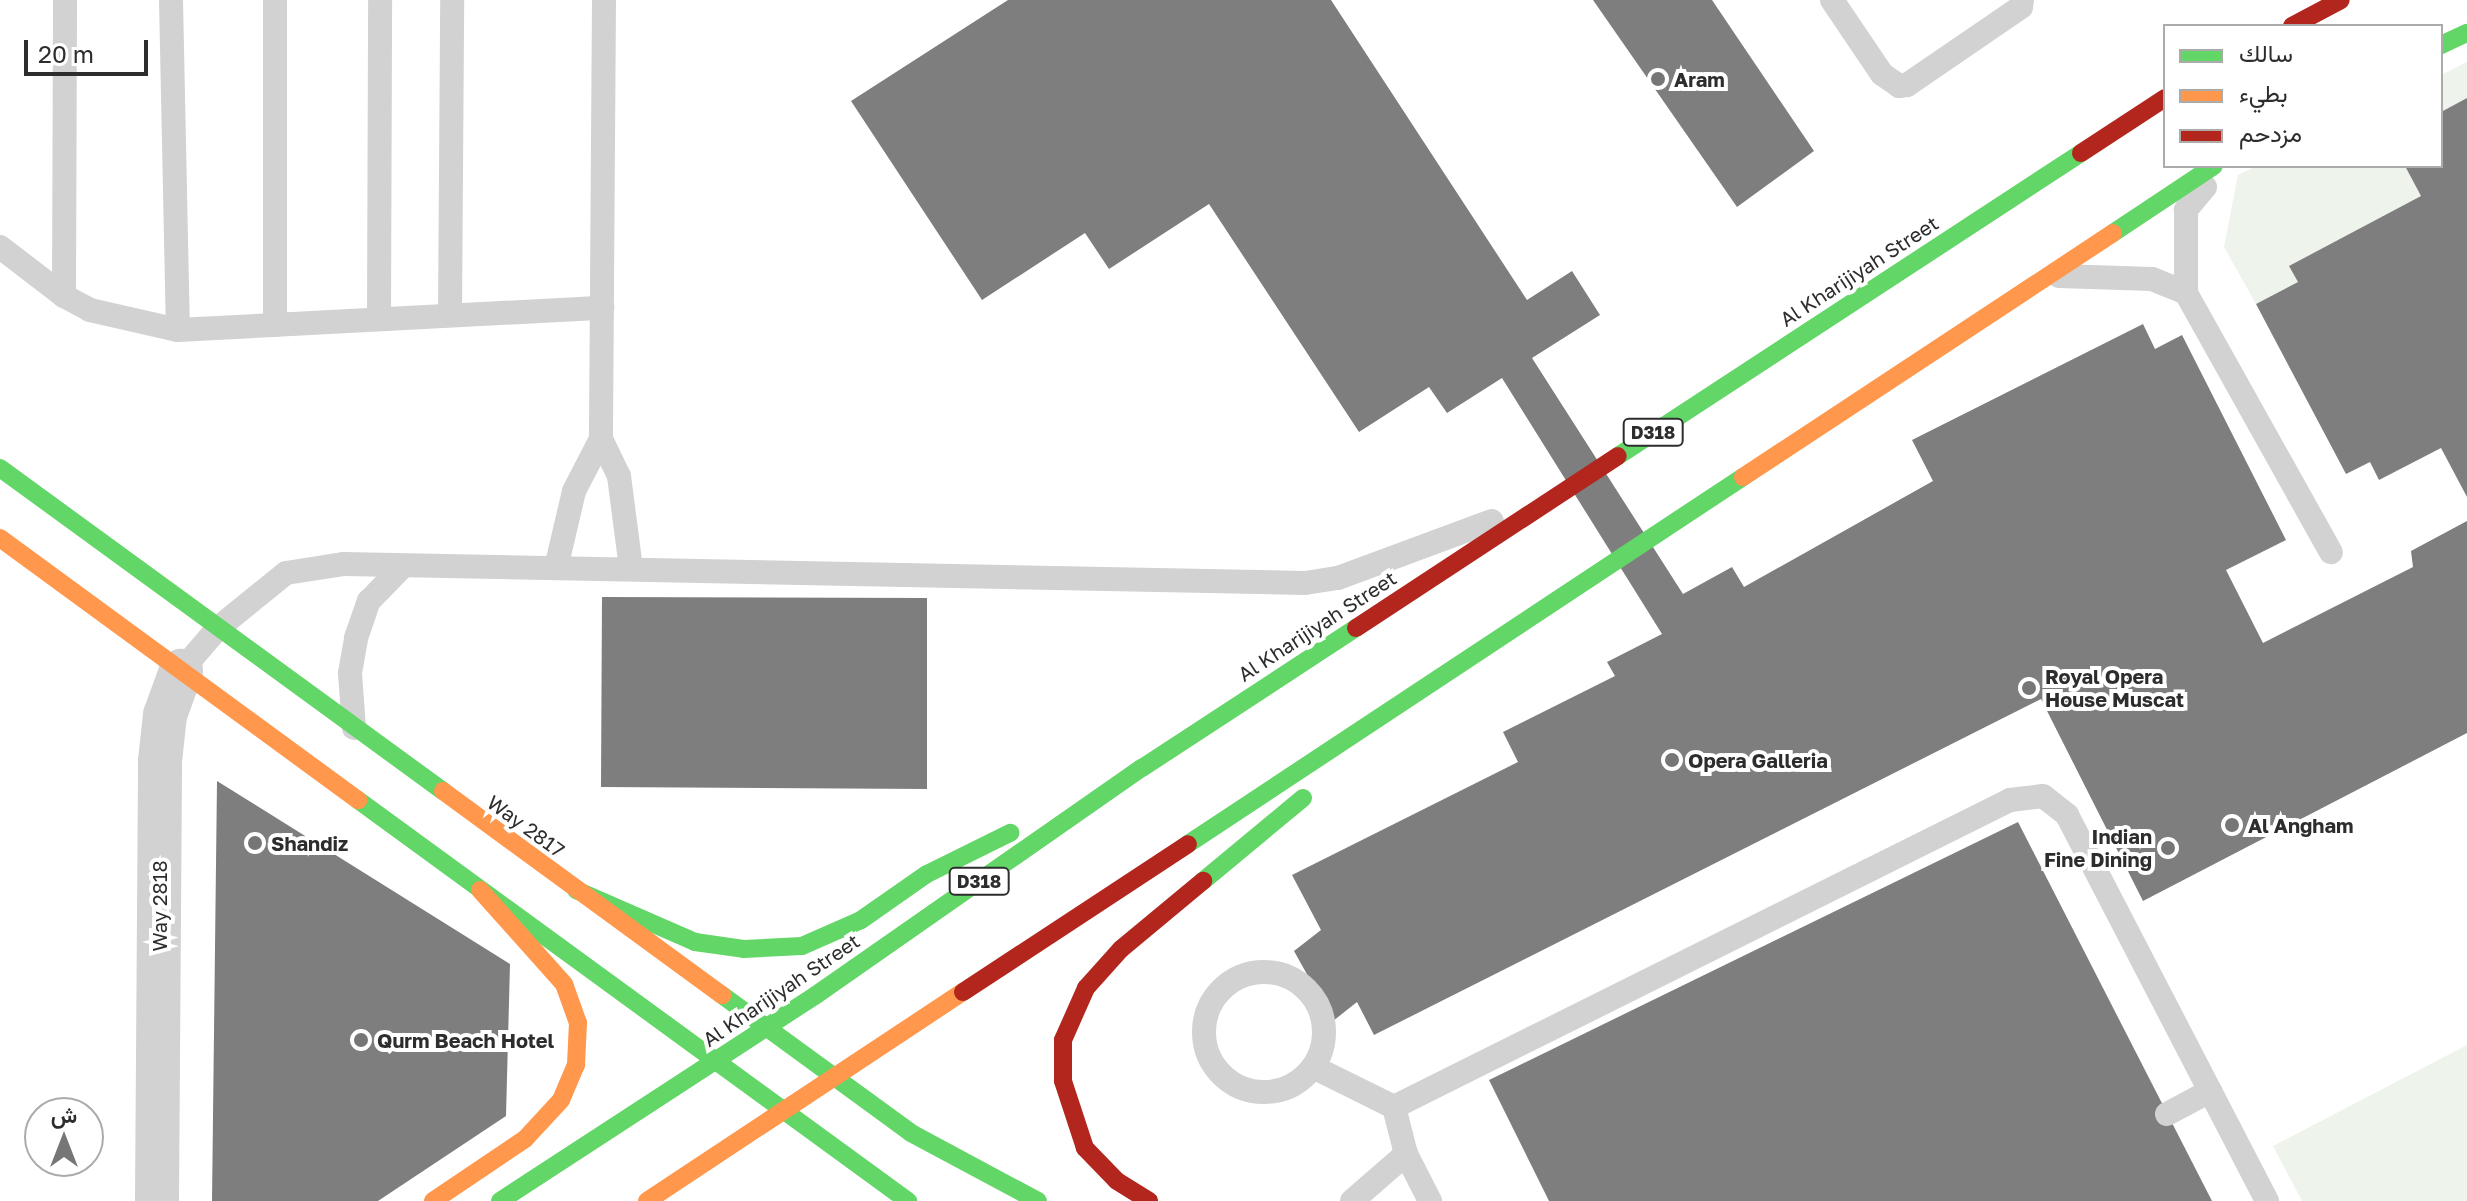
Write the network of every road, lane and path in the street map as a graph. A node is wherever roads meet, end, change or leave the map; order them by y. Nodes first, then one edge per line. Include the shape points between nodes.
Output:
1 (65, 0) edge
2 (171, 0) edge
3 (275, 0) edge
4 (380, 0) edge
5 (452, 0) edge
6 (604, 0) edge
7 (1832, 0) edge
8 (2022, 0) edge
9 (2341, 0) edge
10 (2296, 24) edge
11 (2467, 33) edge
12 (2443, 44) edge
13 (2163, 99) edge
14 (2211, 168) edge
15 (2219, 168) edge
16 (0, 247) edge
17 (2039, 277) junction
18 (2186, 293) junction
19 (64, 296) junction
20 (602, 308) junction
21 (450, 315) junction
22 (379, 319) junction
23 (275, 325) junction
24 (178, 330) junction
25 (601, 439) junction
26 (0, 468) edge
27 (1546, 501) junction
28 (0, 538) edge
29 (2331, 552) dead end
30 (403, 566) junction
31 (556, 568) junction
32 (631, 568) junction
33 (218, 628) junction
34 (1480, 651) junction
35 (181, 671) junction
36 (354, 728) junction
37 (1142, 768) junction
38 (480, 890) junction
39 (576, 890) junction
40 (764, 1029) junction
41 (716, 1061) junction
42 (1313, 1067) junction
43 (835, 1078) junction
44 (2210, 1091) junction
45 (1394, 1107) junction
46 (783, 1113) junction
47 (2167, 1114) dead end
48 (1406, 1154) junction
49 (157, 1201) edge
50 (433, 1201) edge
51 (500, 1201) edge
52 (647, 1201) edge
53 (908, 1201) edge
54 (1038, 1201) edge
55 (1149, 1201) edge
56 (1352, 1201) edge
57 (1430, 1201) edge
58 (2267, 1201) edge

1 - 19 lane
2 - 24 lane
3 - 23 lane
4 - 22 lane
5 - 21 lane
6 - 20 lane
7 - 8 lane via 1882,74 1899,86 2009,16
9 - 10 main road
11 - 12 main road
13 - 27 main road, Al Kharijiyah Street / D318
14 - 17 main road
15 - 18 lane via 2186,210
16 - 19 lane
17 - 18 lane via 2102,274 2152,279
17 - 34 main road
18 - 29 lane
19 - 24 lane via 119,320
20 - 21 lane
20 - 25 lane
21 - 22 lane
22 - 23 lane
23 - 24 lane
25 - 31 lane via 574,491
25 - 32 lane via 619,476
26 - 33 main road, Way 2817
27 - 32 lane, Way 2818 via 1338,578 1305,583
27 - 37 main road, Al Kharijiyah Street / D318
28 - 35 main road
30 - 31 lane, Way 2818
30 - 33 lane, Way 2818 via 344,564 286,573
30 - 36 lane via 369,601 356,638 350,673
31 - 32 lane, Way 2818
33 - 35 lane, Way 2818
33 - 36 main road, Way 2817
34 - 43 main road
34 - 55 main road via 1121,949 1086,988 1063,1040 1063,1081 1085,1148 1116,1180
35 - 38 main road
35 - 49 street, Way 2818 via 165,715 160,761
36 - 39 main road, Way 2817
37 - 39 main road via 927,874 861,920 802,946 744,949 695,942
37 - 40 main road, Al Kharijiyah Street / D318
38 - 41 main road
38 - 50 main road via 564,984 578,1023 576,1065 561,1100 525,1139
39 - 40 main road, Way 2817
40 - 41 main road, Al Kharijiyah Street / D318
40 - 43 main road, Way 2817
41 - 46 main road
41 - 51 main road, Al Kharijiyah Street / D318
42 - 42 lane via 1324,1041 1323,1019 1299,984 1269,973 1245,975 1211,1003 1204,1034 1208,1054 1231,1083 1267,1092 1288,1088
42 - 45 lane
43 - 46 main road
43 - 54 main road, Way 2817 via 911,1133
44 - 45 lane via 2067,815 2043,796 2010,800
44 - 47 lane
44 - 58 lane
45 - 48 lane
46 - 52 main road
46 - 53 main road
48 - 56 lane
48 - 57 lane

